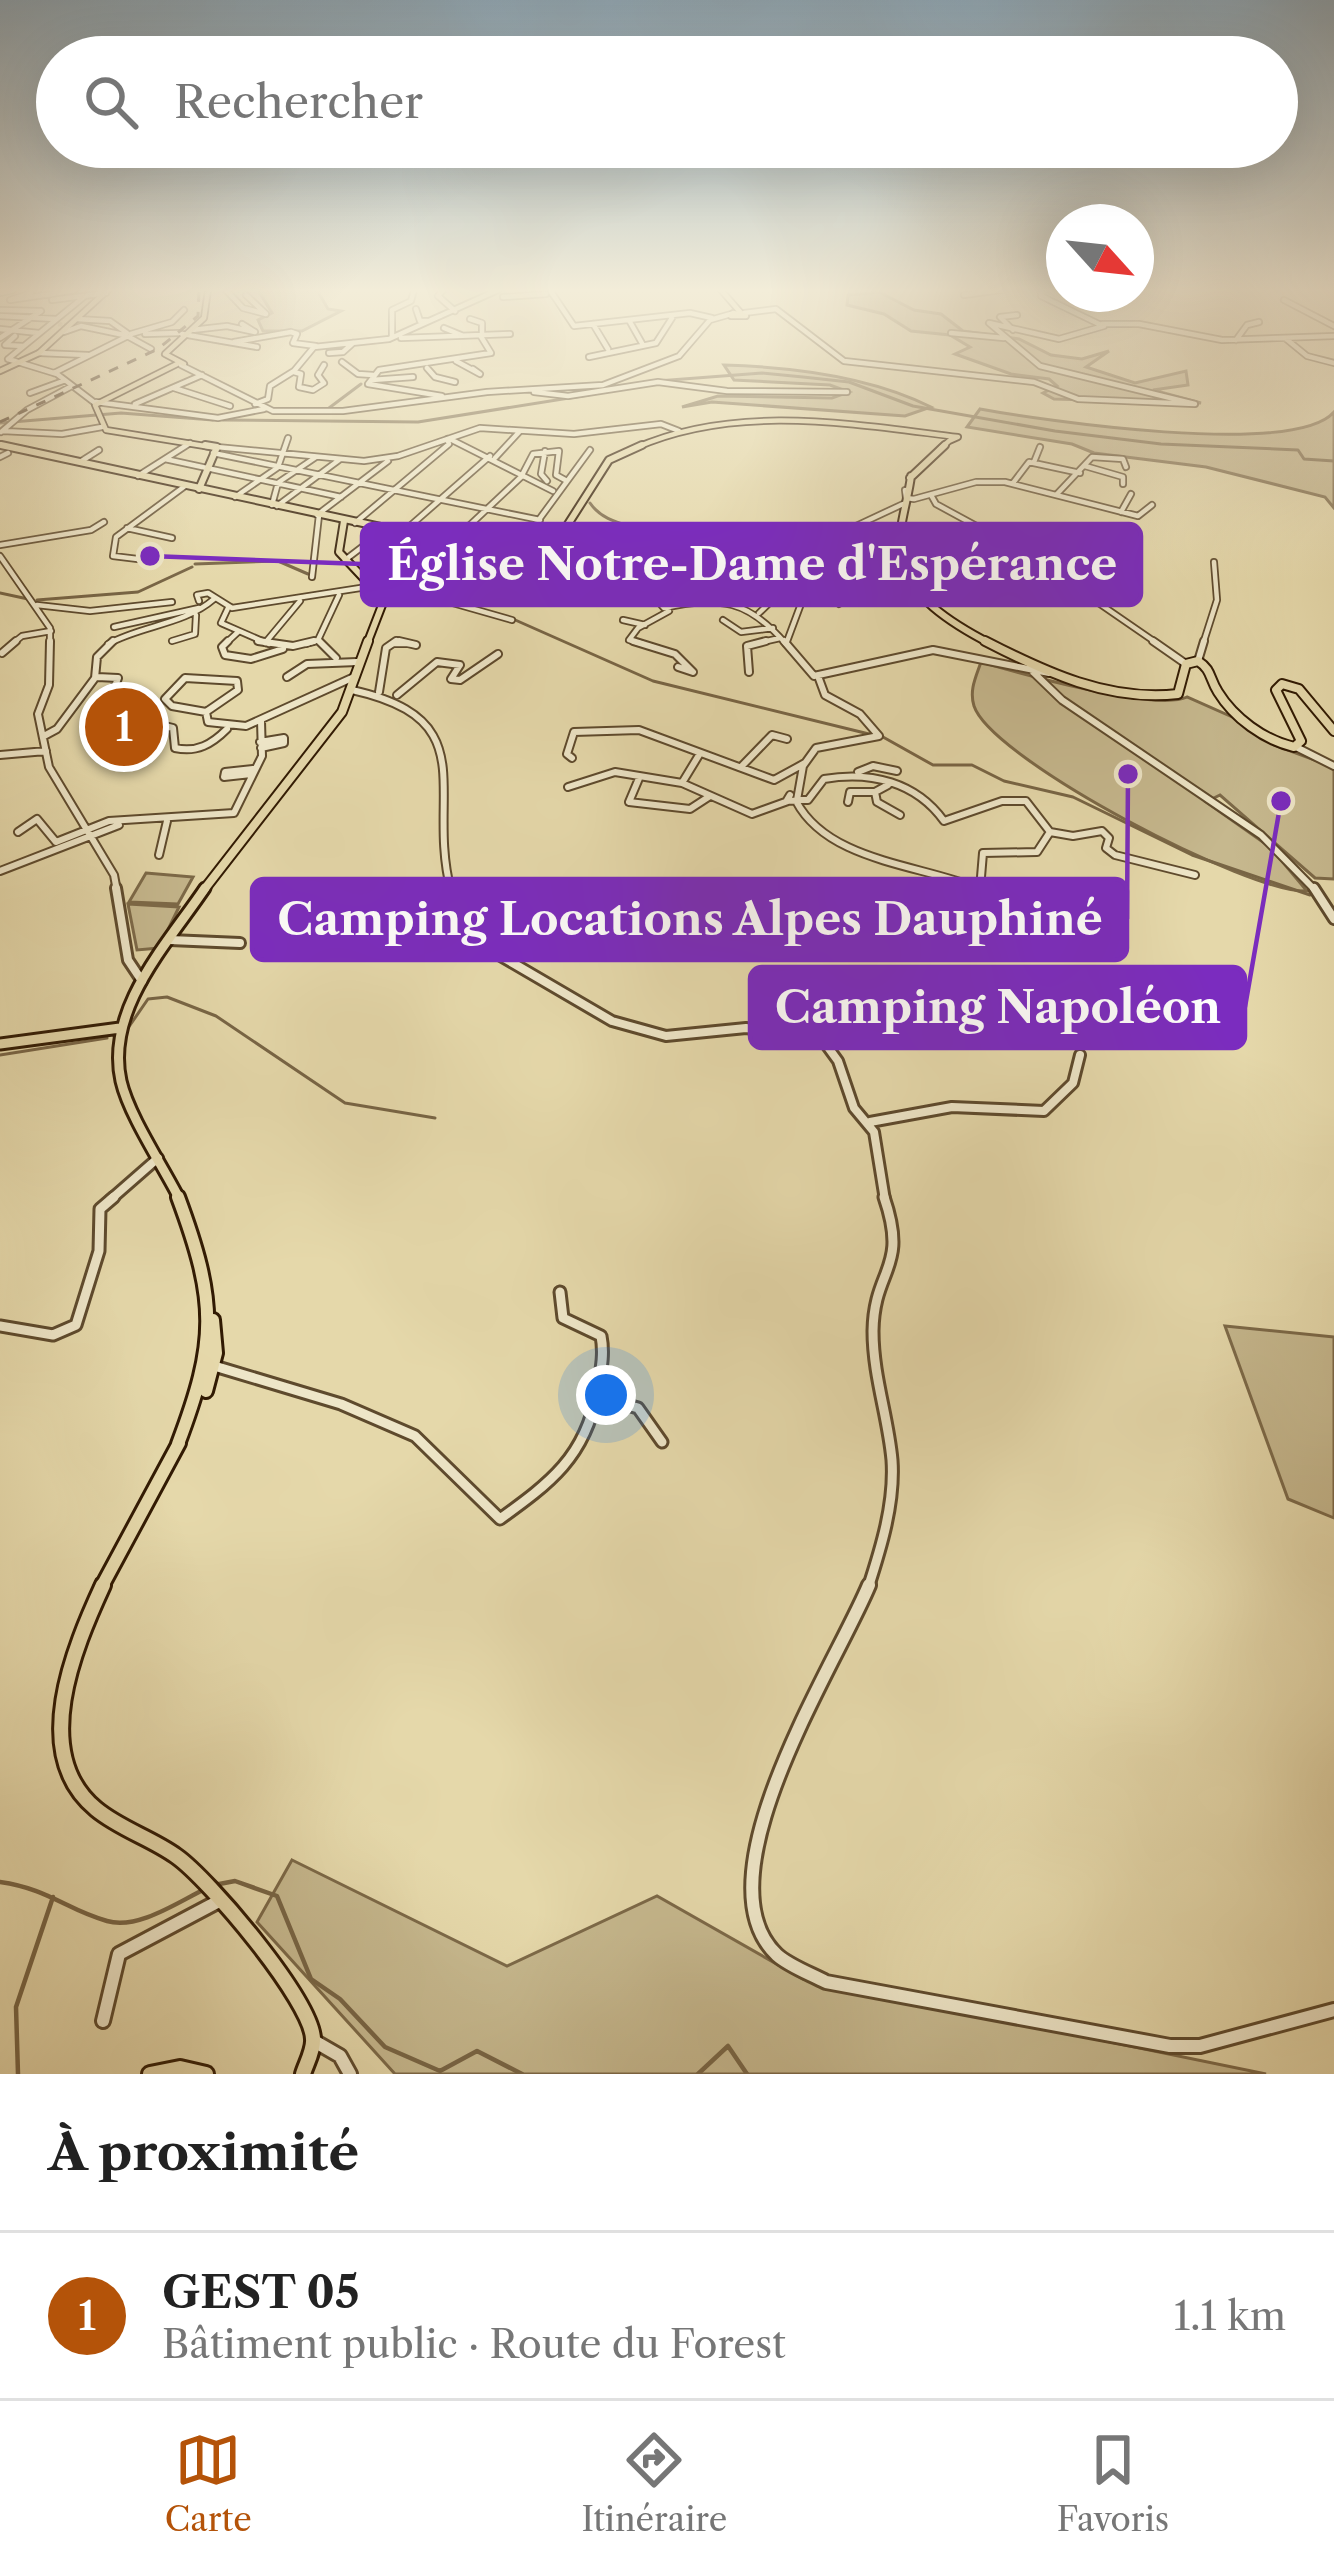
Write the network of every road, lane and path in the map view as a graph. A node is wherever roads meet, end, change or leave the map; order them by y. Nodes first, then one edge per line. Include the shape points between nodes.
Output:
1 (48, 387) edge
2 (70, 387) joint
3 (131, 387) edge
4 (175, 387) edge
5 (221, 387) edge
6 (270, 387) edge
7 (373, 387) edge
8 (580, 387) edge
9 (631, 387) edge
10 (697, 387) edge
11 (1046, 387) edge
12 (1125, 387) edge
13 (172, 388) junction
14 (509, 390) junction
15 (847, 392) dead end
16 (30, 393) dead end
17 (443, 397) junction
18 (96, 403) junction
19 (221, 403) junction
20 (260, 403) junction
21 (133, 405) junction
22 (230, 406) dead end
23 (196, 415) junction
24 (102, 427) junction
25 (520, 431) junction
26 (676, 431) junction
27 (1, 432) edge
28 (288, 438) dead end
29 (449, 439) junction
30 (190, 443) junction
31 (1040, 447) dead end
32 (99, 450) dead end
33 (215, 450) junction
34 (590, 450) dead end
35 (7, 451) edge
36 (283, 451) junction
37 (545, 452) junction
38 (489, 453) junction
39 (316, 457) junction
40 (392, 458) junction
41 (165, 459) junction
42 (340, 459) junction
43 (1034, 462) junction
44 (78, 463) junction
45 (1085, 466) junction
46 (206, 467) junction
47 (278, 467) junction
48 (1126, 467) dead end
49 (296, 471) junction
50 (1080, 473) junction
51 (138, 476) junction
52 (319, 476) junction
53 (911, 476) junction
54 (521, 478) junction
55 (260, 479) junction
56 (547, 481) dead end
57 (567, 481) junction
58 (278, 483) junction
59 (1013, 483) junction
60 (359, 484) junction
61 (1123, 484) dead end
62 (185, 486) junction
63 (302, 488) junction
64 (199, 489) junction
65 (394, 491) junction
66 (553, 491) dead end
67 (1055, 494) junction
68 (1131, 494) dead end
69 (931, 495) junction
70 (235, 497) junction
71 (341, 497) junction
72 (440, 500) junction
73 (906, 502) junction
74 (274, 505) junction
75 (1152, 505) dead end
76 (487, 510) junction
77 (1121, 512) junction
78 (318, 515) junction
79 (540, 520) junction
80 (104, 522) dead end
81 (343, 522) junction
82 (357, 522) junction
83 (750, 526) dead end
84 (125, 528) junction
85 (794, 530) junction
86 (404, 531) junction
87 (776, 531) junction
88 (837, 537) junction
89 (172, 538) dead end
90 (454, 540) junction
91 (0, 545) edge
92 (482, 545) dead end
93 (551, 547) junction
94 (498, 554) junction
95 (514, 555) junction
96 (0, 556) edge
97 (811, 557) junction
98 (345, 560) junction
99 (154, 561) dead end
100 (1214, 562) dead end
101 (491, 574) dead end
102 (365, 577) junction
103 (312, 578) dead end
104 (460, 582) dead end
105 (376, 586) junction
106 (779, 590) junction
107 (504, 591) dead end
108 (339, 593) junction
109 (301, 599) junction
110 (444, 600) junction
111 (172, 602) dead end
112 (37, 604) junction
113 (839, 604) dead end
114 (202, 605) junction
115 (228, 608) junction
116 (670, 610) junction
117 (759, 613) junction
118 (512, 620) dead end
119 (622, 620) dead end
120 (723, 620) dead end
121 (646, 625) junction
122 (115, 627) dead end
123 (773, 628) junction
124 (51, 631) junction
125 (238, 632) junction
126 (780, 638) junction
127 (318, 640) junction
128 (172, 641) dead end
129 (266, 643) junction
130 (416, 645) dead end
131 (786, 645) junction
132 (284, 648) junction
133 (2, 653) edge
134 (499, 654) dead end
135 (337, 658) dead end
136 (357, 662) junction
137 (1198, 662) junction
138 (1186, 664) junction
139 (678, 667) dead end
140 (749, 672) dead end
141 (1033, 672) junction
142 (1049, 673) junction
143 (818, 676) junction
144 (287, 677) dead end
145 (354, 677) junction
146 (95, 678) junction
147 (352, 689) junction
148 (384, 692) junction
149 (401, 692) junction
150 (110, 697) dead end
151 (206, 712) junction
152 (261, 719) junction
153 (165, 726) dead end
154 (228, 728) junction
155 (1334, 731) edge
156 (44, 736) junction
157 (787, 739) dead end
158 (1296, 747) junction
159 (46, 751) junction
160 (0, 755) edge
161 (699, 755) junction
162 (572, 758) dead end
163 (805, 763) junction
164 (1334, 766) edge
165 (741, 767) junction
166 (897, 771) dead end
167 (857, 773) junction
168 (640, 776) junction
169 (682, 783) junction
170 (890, 785) junction
171 (568, 787) dead end
172 (875, 792) junction
173 (710, 796) junction
174 (793, 799) junction
175 (848, 802) dead end
176 (900, 814) dead end
177 (167, 821) junction
178 (18, 832) dead end
179 (88, 832) junction
180 (1050, 832) junction
181 (159, 855) dead end
182 (0, 871) edge
183 (1195, 874) dead end
184 (1334, 919) edge
185 (170, 940) junction
186 (240, 943) dead end
187 (144, 978) junction
188 (120, 1028) junction
189 (0, 1044) edge
190 (1080, 1055) dead end
191 (870, 1122) junction
192 (158, 1158) junction
193 (560, 1292) dead end
194 (0, 1326) edge
195 (211, 1362) junction
196 (596, 1396) junction
197 (662, 1442) dead end
198 (213, 1894) junction
199 (1334, 2011) edge
200 (103, 2020) dead end
201 (314, 2041) junction
202 (149, 2074) edge
203 (206, 2074) edge
204 (303, 2074) edge
205 (350, 2074) edge

1 - 16 street
2 - 18 street
2 - 27 street
3 - 18 main road
4 - 13 street
5 - 20 street
6 - 20 street
7 - 17 street
8 - 14 street
9 - 14 street via 568,396
10 - 15 street
11 - 12 street via 1078,399 1196,404
13 - 19 street
13 - 21 street
14 - 17 street
17 - 20 street via 343,411
18 - 21 street
18 - 24 main road
19 - 22 street
19 - 23 street
20 - 23 street via 224,418
21 - 23 street
24 - 27 street
24 - 30 main road
25 - 26 street via 657,424
25 - 29 street via 480,428
25 - 38 street
26 - 53 main road via 789,418 942,438
26 - 93 main road via 604,465
28 - 36 street
29 - 38 street
29 - 40 street
29 - 65 street
30 - 33 main road
30 - 41 street
31 - 43 street
32 - 44 street
33 - 36 street
33 - 46 main road
33 - 47 street
34 - 57 street
35 - 44 main road
36 - 39 street
36 - 47 street
37 - 54 street via 527,459
37 - 56 street
37 - 57 street via 559,452 556,475
38 - 54 street
38 - 72 street
39 - 42 street
39 - 49 street
40 - 42 street
40 - 60 street
41 - 46 street
41 - 51 street
42 - 52 street
43 - 50 street
43 - 59 street
44 - 51 main road
45 - 48 street via 1097,456 1123,459
45 - 50 street
45 - 61 street via 1123,477
46 - 55 street
46 - 64 main road
47 - 49 street
47 - 55 street
49 - 52 street
49 - 58 street
50 - 67 street
51 - 62 main road
52 - 60 street
52 - 63 street
53 - 73 main road
53 - 73 main road
54 - 66 street
54 - 76 street
55 - 58 street
55 - 70 street
57 - 79 street
58 - 63 street
58 - 74 street
59 - 67 street
59 - 69 street via 976,482
60 - 65 street
60 - 71 street
62 - 64 main road
62 - 84 street
63 - 71 street
63 - 74 street
64 - 70 main road
65 - 72 street
65 - 82 street
67 - 77 street
68 - 77 street
69 - 73 street
69 - 138 street
70 - 74 main road
71 - 78 street
72 - 76 street
72 - 86 street
73 - 88 street
73 - 142 main road via 901,563 920,593 1000,652
74 - 78 main road
75 - 77 street via 1138,516
76 - 79 street
76 - 90 street
78 - 81 main road
78 - 103 street
79 - 94 street
80 - 91 street
81 - 82 main road
81 - 98 main road
82 - 86 main road
83 - 87 street
84 - 89 street
84 - 99 street via 112,554
85 - 87 street
85 - 88 street
85 - 97 street via 787,546
86 - 90 street
86 - 94 main road
87 - 106 street via 742,575
88 - 97 street
90 - 92 street
93 - 95 main road
93 - 116 street via 561,555 556,586 629,568
94 - 95 main road
94 - 101 street via 473,569
95 - 107 street via 525,563
96 - 112 street
97 - 106 street
98 - 102 main road
98 - 102 street via 366,544 456,567
100 - 137 street via 1218,599
102 - 105 main road
104 - 110 street
105 - 108 street
105 - 110 street
105 - 136 main road via 382,612
106 - 117 street
108 - 109 street
108 - 127 street
109 - 115 street
109 - 129 street
110 - 118 street
111 - 112 street via 90,611
112 - 124 street
113 - 131 street via 824,586 808,585
114 - 115 street
114 - 122 street
114 - 128 street via 193,636
114 - 146 street via 108,644
115 - 125 street via 220,622
116 - 117 street via 703,600
116 - 121 street
117 - 123 street
119 - 121 street
120 - 123 street via 741,632
121 - 139 street via 629,640 675,654 693,672
123 - 126 street
124 - 133 street via 22,636
124 - 156 street via 50,685 38,707
125 - 129 street
125 - 132 street via 222,647 225,655 251,659
126 - 131 street
126 - 140 street via 747,646
127 - 132 street
127 - 135 street
129 - 132 street
130 - 148 street via 386,648
131 - 143 street
134 - 149 street via 460,680 451,679 460,665 437,662
136 - 144 street via 307,664
136 - 145 main road
137 - 138 main road
137 - 158 main road via 1210,669 1218,694 1275,742
138 - 142 main road via 1180,693 1167,698
141 - 142 street
141 - 143 street via 933,650
141 - 184 street via 1273,846
143 - 163 street via 825,695 860,714 879,736 825,740
145 - 147 main road
145 - 152 street
146 - 150 street via 118,678
146 - 156 street
147 - 148 street
147 - 185 main road
148 - 149 street
149 - 191 street via 440,742 444,869 464,921 485,944 558,998 643,1032 741,1028 822,1040 841,1064 853,1108
151 - 151 street via 238,690 239,682 185,678 166,704
151 - 154 street via 208,722
152 - 154 street
152 - 177 street via 261,745 233,813
153 - 154 street via 181,751 212,745
155 - 158 main road via 1299,689 1280,685 1299,733
156 - 159 street
157 - 165 street via 772,735
158 - 164 street
159 - 160 street
159 - 179 street
161 - 162 street via 639,730 612,730 574,732
161 - 165 street
161 - 169 street
163 - 165 street via 778,781
163 - 174 street
166 - 167 street via 873,766
167 - 170 street
167 - 174 street via 827,777 808,800
168 - 169 street
168 - 171 street via 605,772
168 - 173 street via 629,802 690,809
169 - 173 street
170 - 172 street
170 - 180 street via 927,796 944,821 973,817 1000,799 1024,800 1038,807
172 - 175 street via 850,792
172 - 176 street via 877,802
173 - 174 street via 752,814
174 - 180 street via 806,821 848,850 980,889 983,853 1036,852
177 - 179 street
177 - 181 street
178 - 179 street via 37,819 54,842
179 - 182 street
179 - 187 street via 114,875 133,972
180 - 183 street via 1098,830 1115,855
185 - 186 street
185 - 187 main road
187 - 188 main road
188 - 189 main road
188 - 192 main road via 121,1082
190 - 191 street via 1072,1083 1044,1111 952,1107
191 - 199 street via 896,1253 877,1295 874,1360 892,1468 869,1584 766,1805 756,1853 760,1927 779,1962 826,1982 1170,2046 1200,2046
192 - 194 street via 100,1209 99,1251 76,1325 53,1335
192 - 195 main road via 194,1236 216,1330
193 - 196 street via 563,1318 602,1336
195 - 196 street via 415,1436 460,1474 482,1511 500,1519 579,1457
195 - 198 main road via 88,1621 64,1682 59,1727 66,1766 86,1799 175,1855
196 - 197 street via 637,1403
198 - 200 street via 119,1954
198 - 201 main road via 308,2013
201 - 204 main road
201 - 205 street via 340,2056
202 - 203 main road

